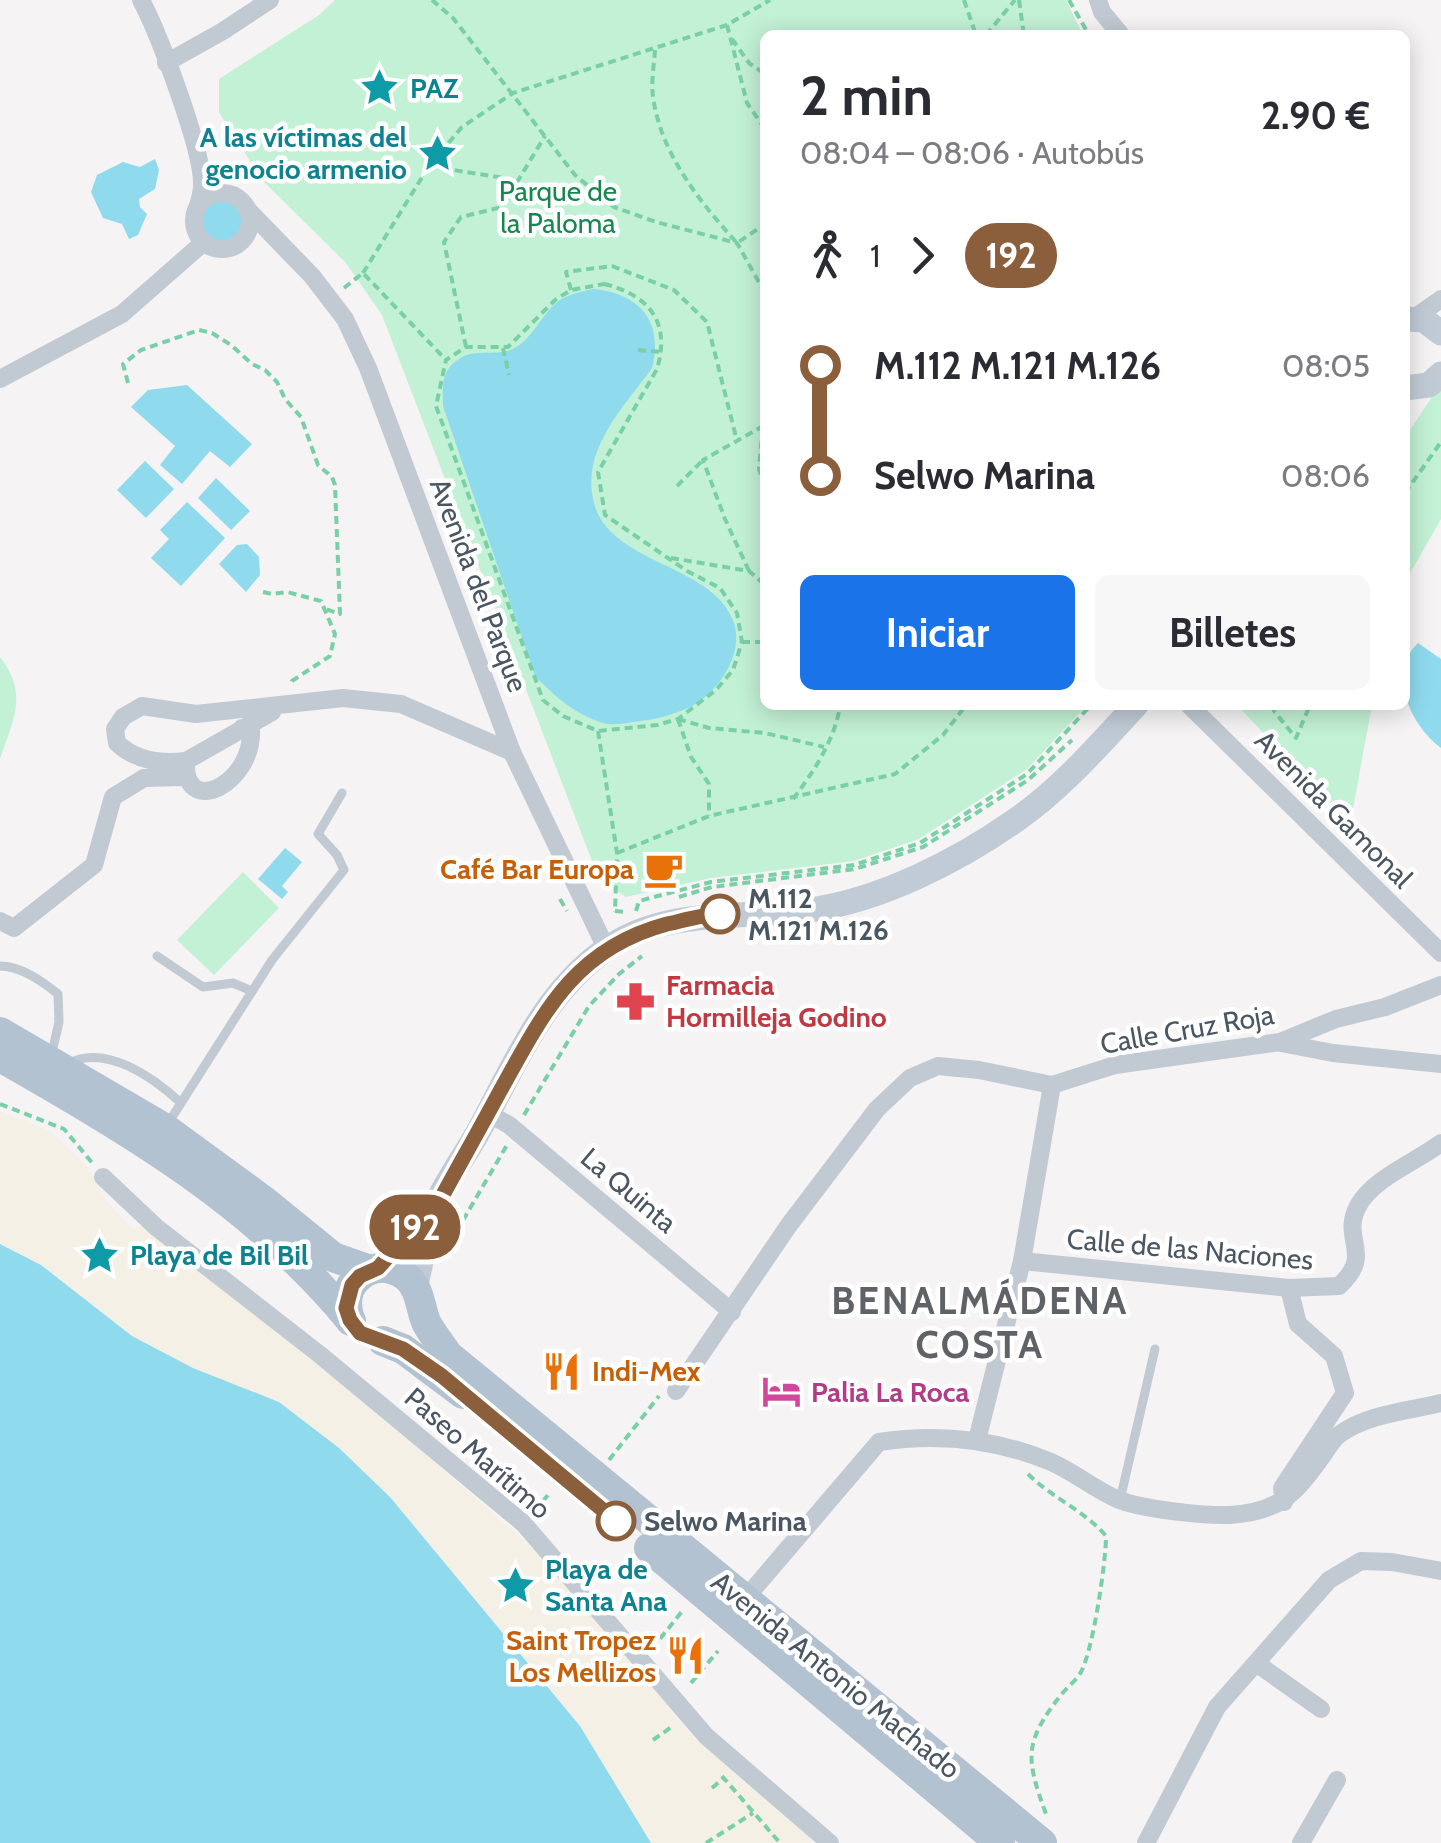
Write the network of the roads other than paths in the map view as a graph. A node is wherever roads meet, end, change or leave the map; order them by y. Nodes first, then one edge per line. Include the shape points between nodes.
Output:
1 (140, 0) edge
2 (270, 0) edge
3 (1098, 0) edge
4 (1118, 30) edge
5 (166, 64) junction
6 (196, 150) junction
7 (230, 194) junction
8 (248, 210) junction
9 (195, 216) junction
10 (246, 235) junction
11 (204, 242) junction
12 (288, 252) junction
13 (1441, 299) edge
14 (1410, 316) edge
15 (1410, 318) edge
16 (1441, 333) edge
17 (1441, 374) edge
18 (0, 378) edge
19 (1410, 392) edge
20 (286, 704) junction
21 (1131, 710) edge
22 (1194, 710) edge
23 (242, 728) junction
24 (512, 752) junction
25 (186, 769) junction
26 (342, 793) dead end
27 (0, 921) edge
28 (601, 938) junction
29 (1441, 953) edge
30 (157, 956) dead end
31 (0, 966) edge
32 (1441, 985) edge
33 (252, 991) junction
34 (0, 1032) edge
35 (1280, 1042) junction
36 (0, 1057) edge
37 (58, 1064) junction
38 (1441, 1064) edge
39 (1052, 1086) junction
40 (488, 1113) junction
41 (174, 1116) junction
42 (1441, 1143) edge
43 (103, 1177) road end
44 (432, 1215) junction
45 (1022, 1262) junction
46 (374, 1269) junction
47 (418, 1286) junction
48 (1289, 1288) junction
49 (732, 1312) junction
50 (350, 1320) junction
51 (383, 1340) junction
52 (1156, 1349) dead end
53 (668, 1394) road end
54 (1441, 1403) edge
55 (976, 1440) junction
56 (1120, 1500) junction
57 (1284, 1502) junction
58 (1441, 1571) edge
59 (744, 1600) junction
60 (1256, 1663) junction
61 (1321, 1709) dead end
62 (1337, 1780) dead end
63 (1046, 1836) edge
64 (830, 1843) edge
65 (1000, 1843) edge
66 (1146, 1843) edge
67 (1301, 1843) edge

1 - 5 street
2 - 5 street
3 - 4 street
5 - 6 street
6 - 7 street
6 - 9 street via 203,184
7 - 8 street
7 - 9 street via 204,200
8 - 10 street
8 - 12 street, Avenida del Parque
9 - 11 street
10 - 11 street via 232,247
10 - 12 street, Avenida del Parque
11 - 18 street via 122,314
12 - 24 street, Avenida del Parque via 345,319 368,368
13 - 14 street
15 - 16 street
17 - 19 street
20 - 23 street
20 - 24 street via 343,698 400,704
20 - 25 street via 196,714 142,706 123,716 117,743 129,754
21 - 28 street via 1018,820 942,864 811,910 640,920
22 - 29 street, Avenida Gamonal
23 - 25 street
23 - 25 street via 251,729 248,754 230,782 198,789
24 - 28 street, Avenida del Parque
25 - 27 street via 144,778 113,796 94,865 14,928
26 - 33 lane via 318,834 344,870
28 - 40 street via 538,1022
30 - 33 lane via 203,987 232,983
31 - 37 lane via 58,994
32 - 35 street, Calle Cruz Roja
33 - 41 lane
34 - 37 main road
35 - 38 street
35 - 39 street, Calle Cruz Roja via 1114,1065
36 - 50 main road via 154,1147 248,1218
37 - 41 main road
39 - 45 street, Calle de las Naciones
39 - 49 street via 938,1066 910,1078 877,1108
40 - 44 street
40 - 49 street, La Quinta
41 - 46 main road via 333,1257
42 - 48 street, Calle de las Naciones via 1364,1195 1352,1230 1353,1274 1339,1286
43 - 64 street, Paseo Marítimo via 523,1523 706,1736
44 - 46 street
44 - 47 street
45 - 48 street, Calle de las Naciones
45 - 55 street, Calle de las Naciones
46 - 47 main road via 399,1272
46 - 50 main road via 347,1296
47 - 51 main road via 414,1324
47 - 59 main road, Avenida Antonio Machado via 427,1323 448,1355
48 - 57 street via 1298,1324 1334,1356 1344,1393 1282,1488
49 - 53 street
50 - 51 main road via 360,1333
51 - 65 main road, Avenida Antonio Machado via 457,1388
52 - 56 lane
54 - 57 street via 1368,1420 1337,1435
55 - 56 street via 1050,1462
55 - 59 street via 914,1436 880,1442
56 - 57 street via 1229,1514
58 - 60 street via 1361,1561 1329,1580
59 - 63 main road, Avenida Antonio Machado
60 - 61 street
60 - 66 street via 1218,1707
62 - 67 street

